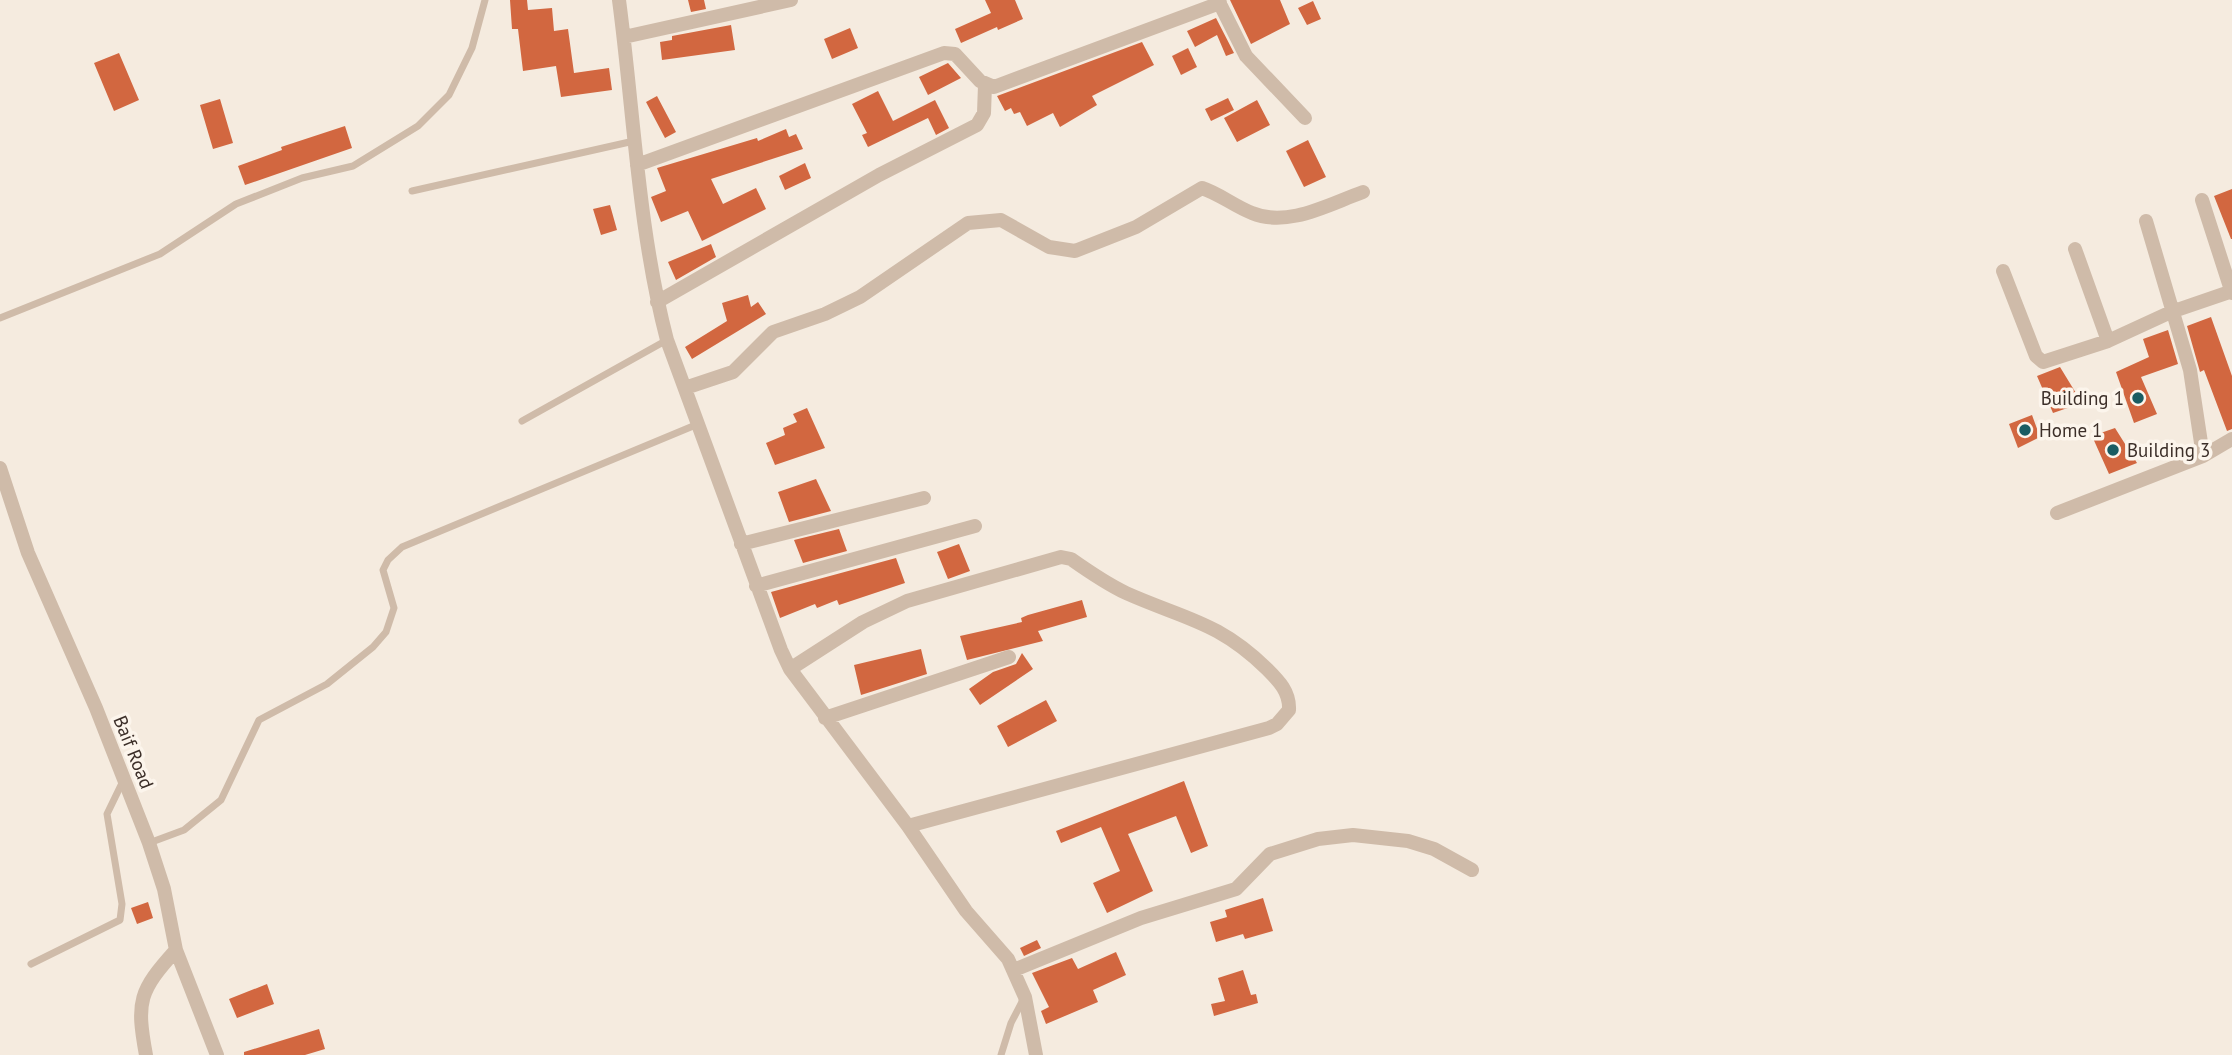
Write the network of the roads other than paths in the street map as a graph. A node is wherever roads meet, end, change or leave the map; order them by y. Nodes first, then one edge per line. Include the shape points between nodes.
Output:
1 (485, 0) edge
2 (619, 0) edge
3 (791, 0) edge
4 (1219, 1) edge
5 (624, 37) junction
6 (985, 85) junction
7 (1305, 118) dead end
8 (634, 141) junction
9 (637, 165) junction
10 (412, 191) dead end
11 (1363, 192) dead end
12 (2202, 200) dead end
13 (2146, 221) dead end
14 (2075, 249) dead end
15 (2003, 271) dead end
16 (2232, 292) edge
17 (657, 302) junction
18 (2171, 312) junction
19 (0, 318) edge
20 (667, 340) junction
21 (2108, 341) junction
22 (685, 388) junction
23 (522, 421) dead end
24 (698, 424) junction
25 (2232, 439) edge
26 (2203, 456) junction
27 (0, 468) edge
28 (924, 498) dead end
29 (2057, 513) dead end
30 (975, 526) dead end
31 (741, 544) junction
32 (756, 586) junction
33 (1009, 657) dead end
34 (790, 669) junction
35 (825, 718) junction
36 (124, 779) junction
37 (908, 826) junction
38 (149, 843) junction
39 (1472, 870) dead end
40 (176, 950) junction
41 (31, 964) dead end
42 (1014, 970) junction
43 (1025, 998) junction
44 (146, 1055) edge
45 (217, 1055) edge
46 (1001, 1055) edge
47 (1036, 1055) edge

1 - 19 lane via 472,48 449,95 418,126 353,166 302,178 236,204 160,254
2 - 5 street
3 - 5 street
4 - 6 street via 1002,85
4 - 7 street via 1246,56
5 - 8 street
6 - 9 street via 955,54 944,52
6 - 17 street via 984,113 977,125 879,175
8 - 9 street
8 - 10 lane
9 - 17 street
11 - 22 street via 1294,217 1275,219 1238,208 1202,188 1136,227 1075,251 1049,247 1001,220 968,223 860,297 773,332 733,372
12 - 16 street
13 - 18 street
14 - 21 street
15 - 21 street via 2039,360 2047,362
16 - 18 street
17 - 20 street
18 - 21 street
18 - 26 street via 2190,370
20 - 22 street
20 - 23 lane
22 - 24 street
24 - 31 street
24 - 38 lane via 402,547 383,570 394,608 386,632 327,684 259,720 221,800 184,830
25 - 26 street
26 - 29 street
27 - 36 street, Baif Road via 28,553
28 - 31 street
30 - 32 street
31 - 32 street
32 - 34 street
33 - 35 street
34 - 35 street
34 - 37 street via 863,622 907,601 1061,557 1126,593 1192,616 1224,634 1245,647 1287,693 1289,710 1269,728
35 - 37 street
36 - 38 street, Baif Road
36 - 41 lane via 107,814 122,904 120,920
37 - 42 street via 966,911
38 - 40 street, Baif Road
39 - 42 street via 1408,841 1353,835 1318,838 1270,854 1236,890 1141,918
40 - 44 street via 150,978 142,998 140,1023
40 - 45 street, Baif Road
42 - 43 street
43 - 46 lane
43 - 47 street

